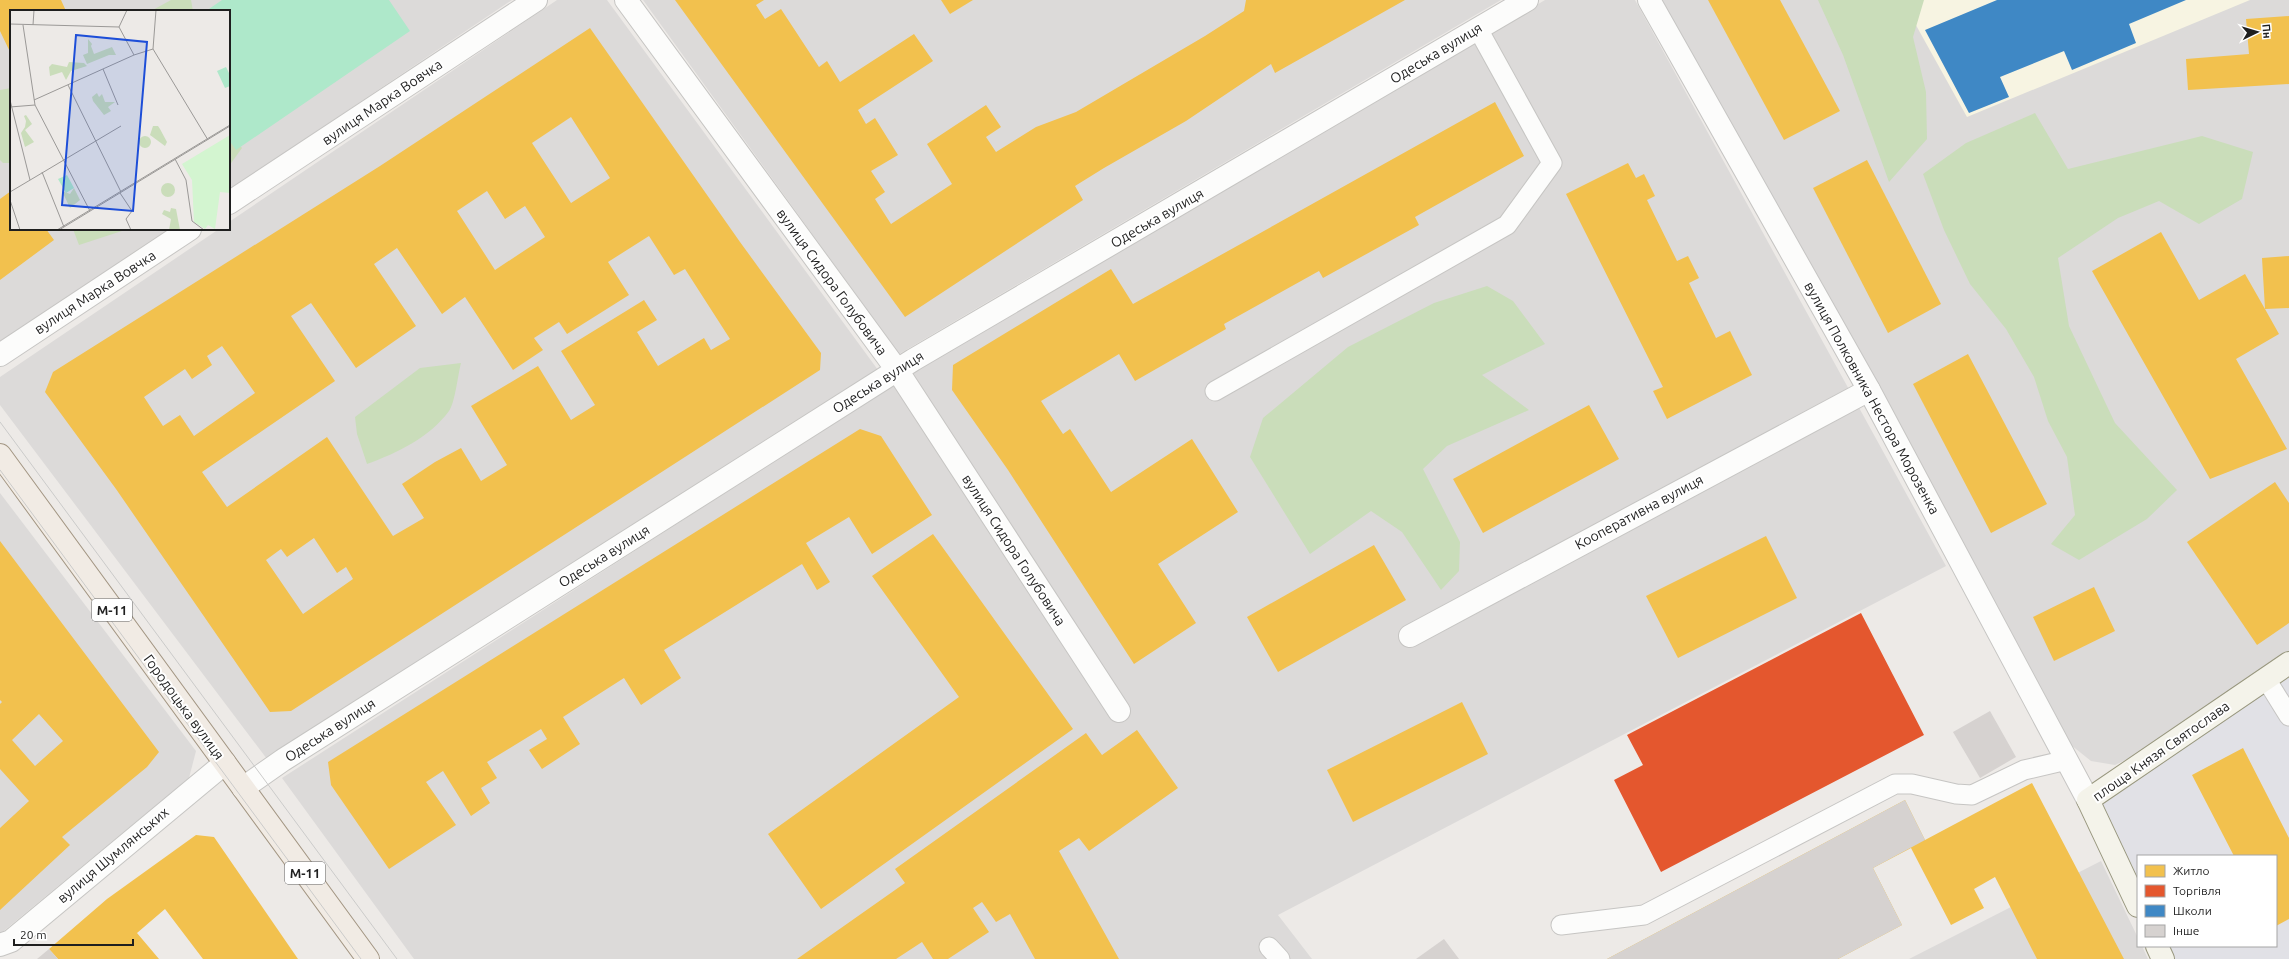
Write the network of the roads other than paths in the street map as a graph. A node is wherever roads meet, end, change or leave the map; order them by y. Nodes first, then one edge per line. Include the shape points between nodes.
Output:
1 (536, 0) edge
2 (626, 0) edge
3 (1527, 0) edge
4 (1649, 0) edge
5 (1478, 29) junction
6 (230, 202) edge
7 (188, 230) edge
8 (0, 355) edge
9 (897, 370) junction
10 (1869, 390) junction
11 (1215, 392) dead end
12 (0, 455) edge
13 (1410, 636) dead end
14 (2289, 663) edge
15 (2266, 679) junction
16 (1119, 711) dead end
17 (2289, 716) edge
18 (2067, 760) junction
19 (225, 763) junction
20 (243, 788) junction
21 (2088, 800) junction
22 (2137, 904) edge
23 (1561, 925) dead end
24 (0, 945) edge
25 (2157, 947) edge
26 (368, 959) edge
27 (2163, 959) edge

1 - 6 street, вулиця Марка Вовчка
2 - 9 street, вулиця Сидора Голубовича
3 - 5 street, Одеська вулиця
4 - 10 street, вулиця Полковника Нестора Морозенка
5 - 9 street, Одеська вулиця
5 - 11 lane via 1552,163 1507,225
7 - 8 street, вулиця Марка Вовчка
9 - 16 street, вулиця Сидора Голубовича
9 - 20 street, Одеська вулиця via 283,760
10 - 13 street, Кооперативна вулиця
10 - 18 street, вулиця Полковника Нестора Морозенка
12 - 19 main road, Городоцька вулиця / М-11
14 - 15 street, площа Князя Святослава
15 - 17 lane
15 - 21 street, площа Князя Святослава
18 - 21 street, вулиця Полковника Нестора Морозенка
18 - 23 lane via 2024,770 1972,795 1912,784 1895,784 1644,915
19 - 20 main road, Городоцька вулиця / М-11
19 - 24 street, вулиця Шумлянських via 11,941
20 - 26 main road, Городоцька вулиця / М-11
21 - 22 street, площа Князя Святослава
25 - 27 street

